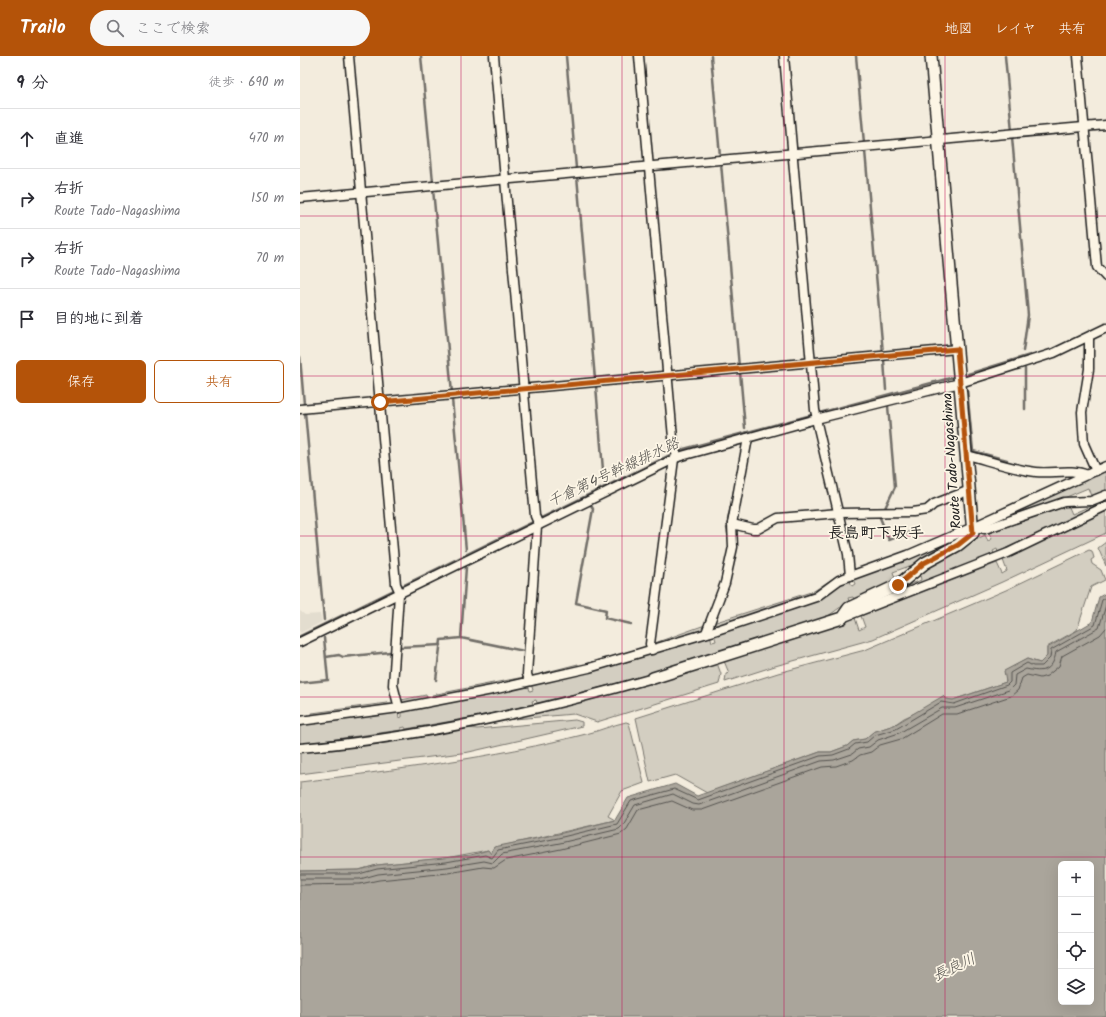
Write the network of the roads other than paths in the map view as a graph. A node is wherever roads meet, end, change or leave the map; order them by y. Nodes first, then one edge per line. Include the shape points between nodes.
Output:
1 (349, 56) edge
2 (494, 56) edge
3 (639, 56) edge
4 (784, 56) edge
5 (931, 56) edge
6 (1078, 56) edge
7 (1106, 125) edge
8 (1084, 127) junction
9 (939, 140) junction
10 (792, 153) junction
11 (649, 166) junction
12 (505, 179) junction
13 (361, 192) junction
14 (300, 198) edge
15 (1106, 277) edge
16 (1106, 328) edge
17 (1089, 337) junction
18 (957, 349) junction
19 (811, 363) junction
20 (667, 376) junction
21 (960, 383) junction
22 (524, 389) junction
23 (380, 402) junction
24 (300, 409) edge
25 (816, 416) junction
26 (748, 438) junction
27 (675, 455) junction
28 (967, 455) junction
29 (1106, 466) edge
30 (1096, 471) junction
31 (1087, 475) junction
32 (970, 490) junction
33 (1106, 495) edge
34 (1106, 506) edge
35 (839, 513) junction
36 (537, 522) junction
37 (732, 524) junction
38 (973, 527) junction
39 (850, 576) junction
40 (399, 590) junction
41 (842, 618) junction
42 (706, 633) junction
43 (300, 642) edge
44 (652, 650) junction
45 (653, 678) joint
46 (529, 681) junction
47 (399, 708) junction
48 (300, 721) edge
49 (300, 748) edge

1 - 13 street
2 - 12 street
3 - 11 street
4 - 10 street
5 - 9 main road, Route Tado-Nagashima
6 - 8 street
7 - 8 street
8 - 9 street
8 - 15 street via 1097,267
9 - 10 street
9 - 18 main road, Route Tado-Nagashima
10 - 11 street
10 - 19 street
11 - 12 street
11 - 20 street
12 - 13 street
12 - 22 street
13 - 14 street
13 - 23 street
16 - 17 street
17 - 21 street via 1032,361
17 - 30 street via 1089,369 1082,412 1084,444
18 - 19 street
18 - 21 main road, Route Tado-Nagashima
19 - 20 street
19 - 25 street
20 - 22 street
20 - 27 street
21 - 25 street
21 - 28 main road, Route Tado-Nagashima
22 - 23 street
22 - 36 street
23 - 24 street
23 - 40 street
25 - 26 street
25 - 35 street
26 - 27 street
26 - 37 street
27 - 36 street
27 - 44 street via 650,644
28 - 31 street via 1017,469 1037,472 1080,472
28 - 32 main road, Route Tado-Nagashima
29 - 30 street
30 - 31 street
31 - 38 street
32 - 35 street via 934,504 927,510
32 - 38 main road, Route Tado-Nagashima
33 - 38 street via 1091,501 1064,502 985,529
34 - 41 street via 1008,553
35 - 37 street via 778,518 758,529
35 - 39 street
36 - 40 street
36 - 46 street via 527,674
37 - 42 street via 733,548 725,583
38 - 39 street
38 - 41 main road, Route Tado-Nagashima via 970,537 924,563 898,585 849,608
39 - 42 street via 839,580 816,597
40 - 43 street
40 - 47 street via 393,685
41 - 45 main road, Route Tado-Nagashima
42 - 44 street
44 - 46 street via 589,668
45 - 49 street via 594,695 475,721 393,736
46 - 47 street
47 - 48 street

